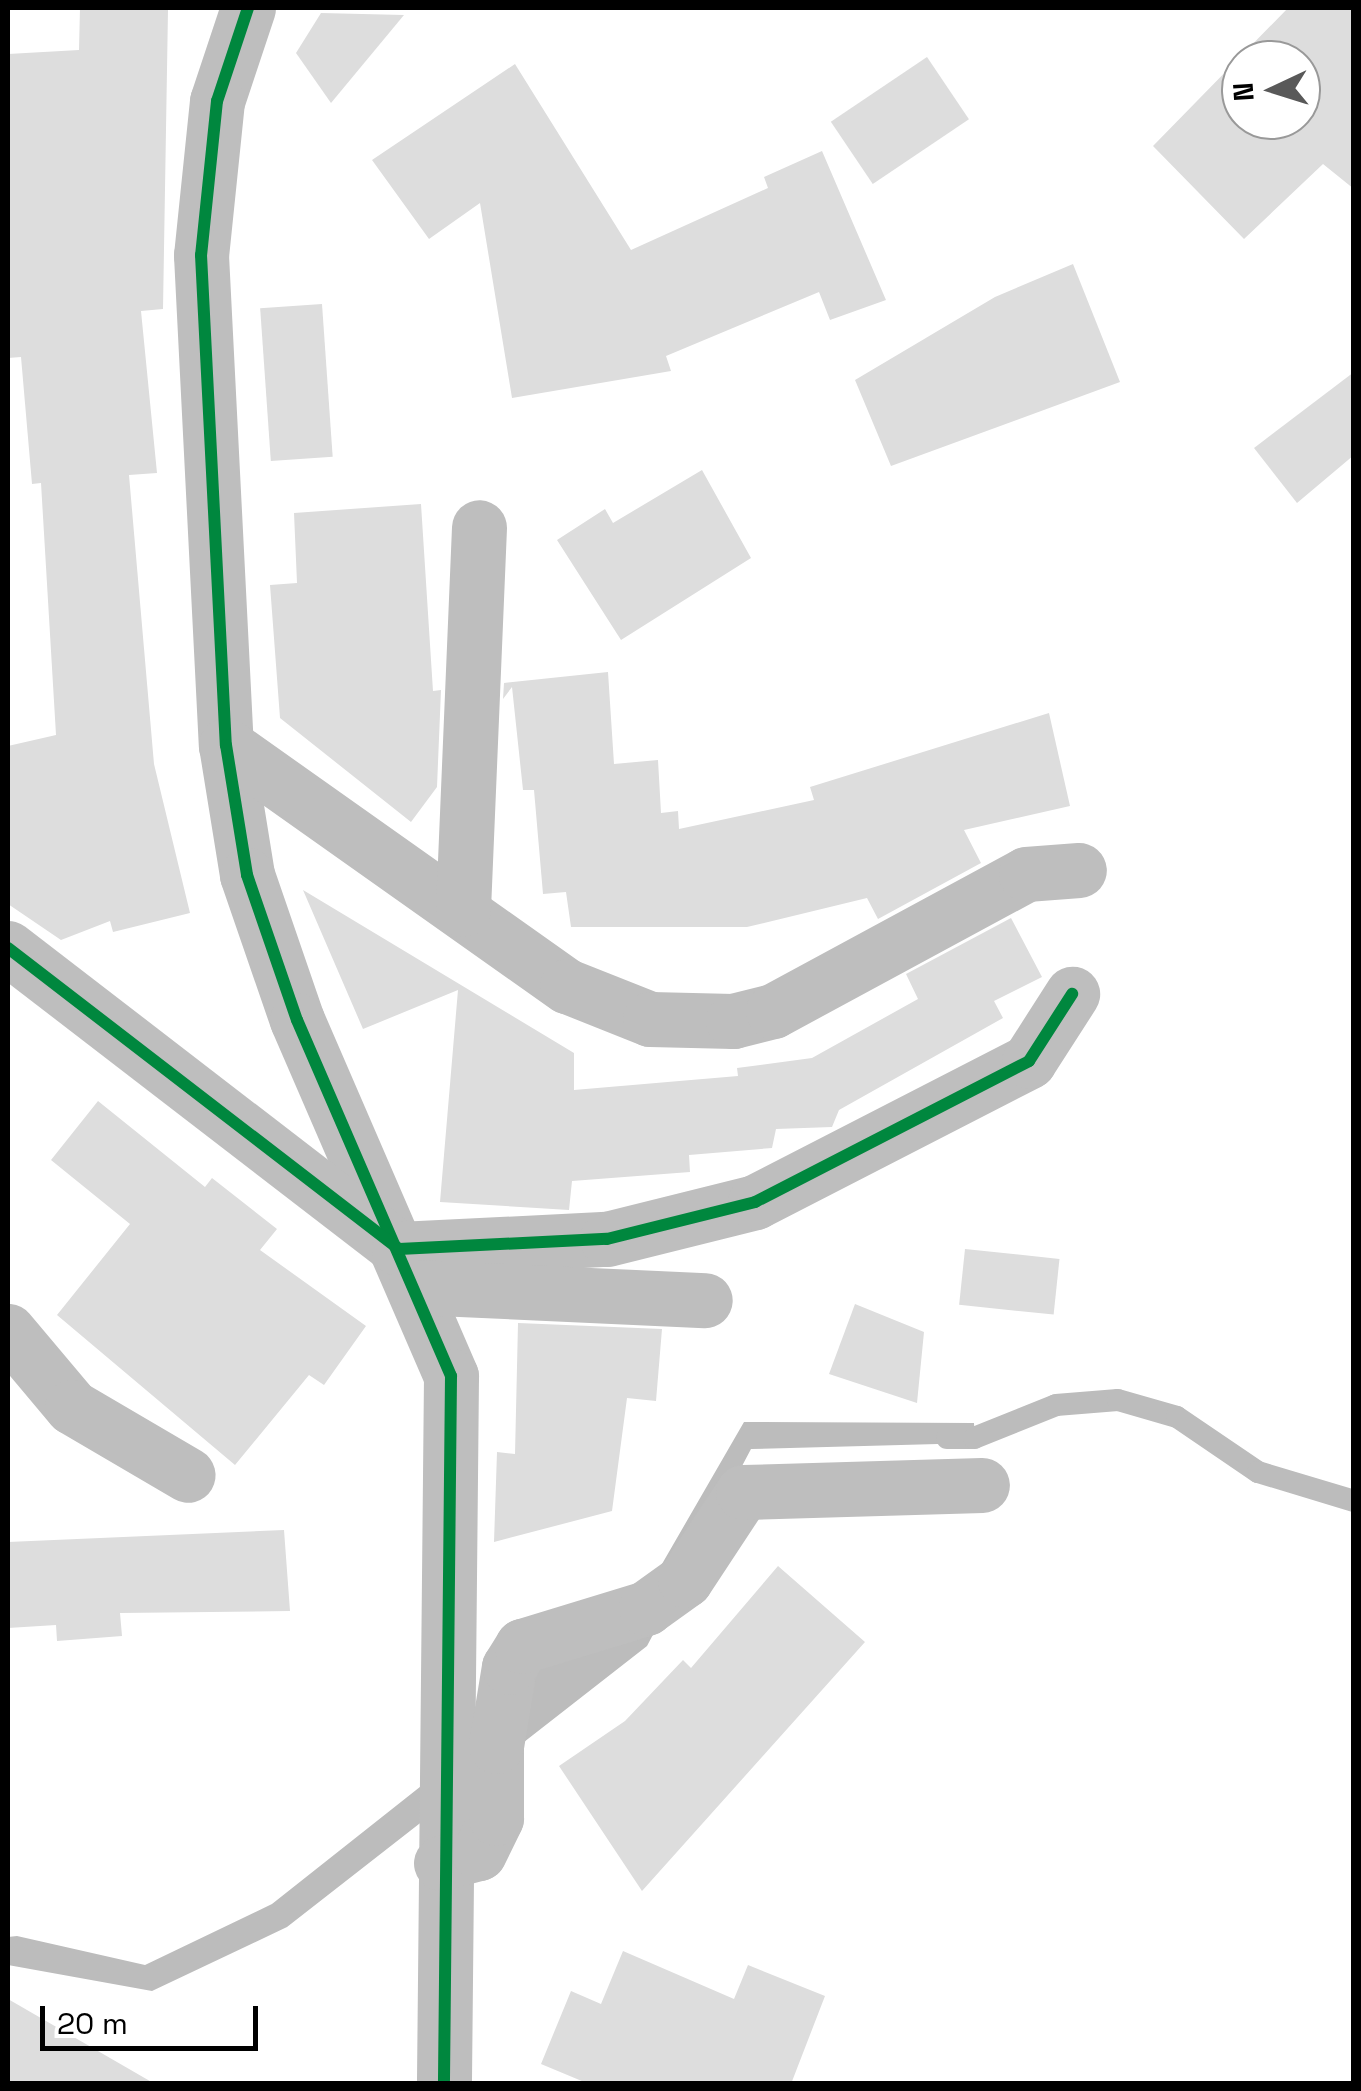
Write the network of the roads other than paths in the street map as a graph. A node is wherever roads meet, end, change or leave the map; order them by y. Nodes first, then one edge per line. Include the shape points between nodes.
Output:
1 (248, 8) edge
2 (479, 527) dead end
3 (226, 744) junction
4 (1079, 870) dead end
5 (463, 910) junction
6 (8, 948) edge
7 (1072, 994) dead end
8 (407, 1268) junction
9 (705, 1300) dead end
10 (8, 1331) edge
11 (188, 1475) dead end
12 (982, 1485) dead end
13 (441, 1863) junction
14 (444, 2084) edge

1 - 3 street via 217,100 201,256
2 - 5 street
3 - 5 street
3 - 8 street via 253,894 297,1020
4 - 5 street via 1026,874 818,993 690,1024 650,1019 566,986
6 - 8 street
7 - 8 street via 1029,1062 755,1202 607,1238
8 - 9 street
8 - 13 street via 451,1376
10 - 11 street via 72,1407
12 - 13 street via 743,1492 684,1580 646,1608 522,1646 508,1667 496,1746 496,1818 479,1853
13 - 14 street

